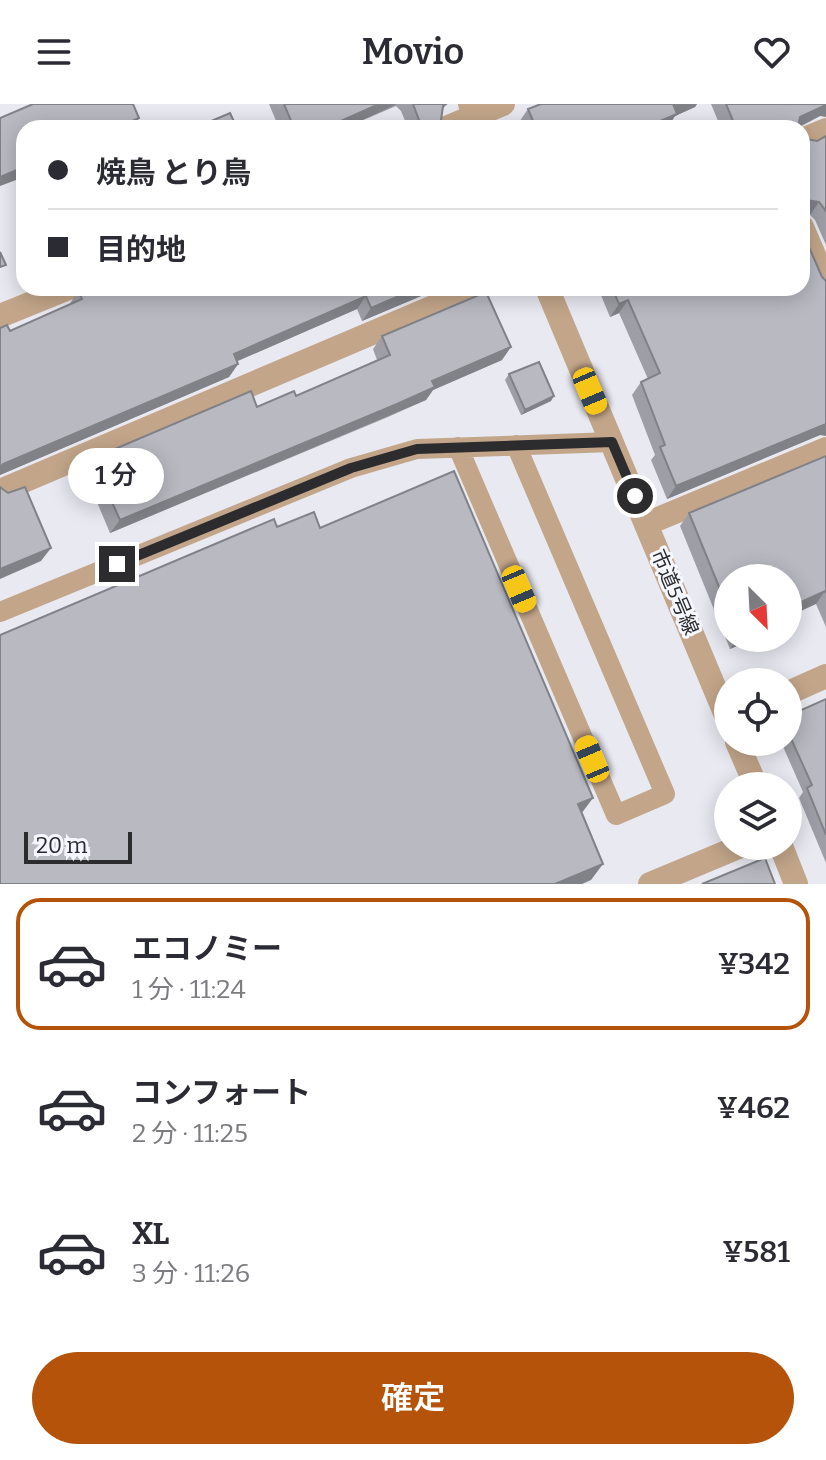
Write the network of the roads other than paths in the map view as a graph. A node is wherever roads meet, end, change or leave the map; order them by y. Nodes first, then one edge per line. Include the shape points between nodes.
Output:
1 (503, 104) edge
2 (475, 116) edge
3 (810, 246) edge
4 (826, 283) edge
5 (49, 296) edge
6 (459, 296) edge
7 (550, 296) edge
8 (0, 316) edge
9 (612, 442) junction
10 (516, 445) junction
11 (458, 447) junction
12 (826, 449) edge
13 (0, 491) edge
14 (646, 524) junction
15 (0, 612) edge
16 (826, 676) edge
17 (714, 686) edge
18 (802, 687) edge
19 (714, 857) edge
20 (787, 860) edge
21 (650, 884) edge
22 (796, 884) edge

1 - 2 street
3 - 4 street
5 - 8 street
6 - 13 street
7 - 9 street, 市道5号線
9 - 10 lane
9 - 14 street, 市道5号線
10 - 11 lane
10 - 11 lane via 665,794 616,815
11 - 15 lane via 417,449 351,468
12 - 14 street
14 - 17 street, 市道5号線
16 - 18 street
19 - 21 street
20 - 22 street

